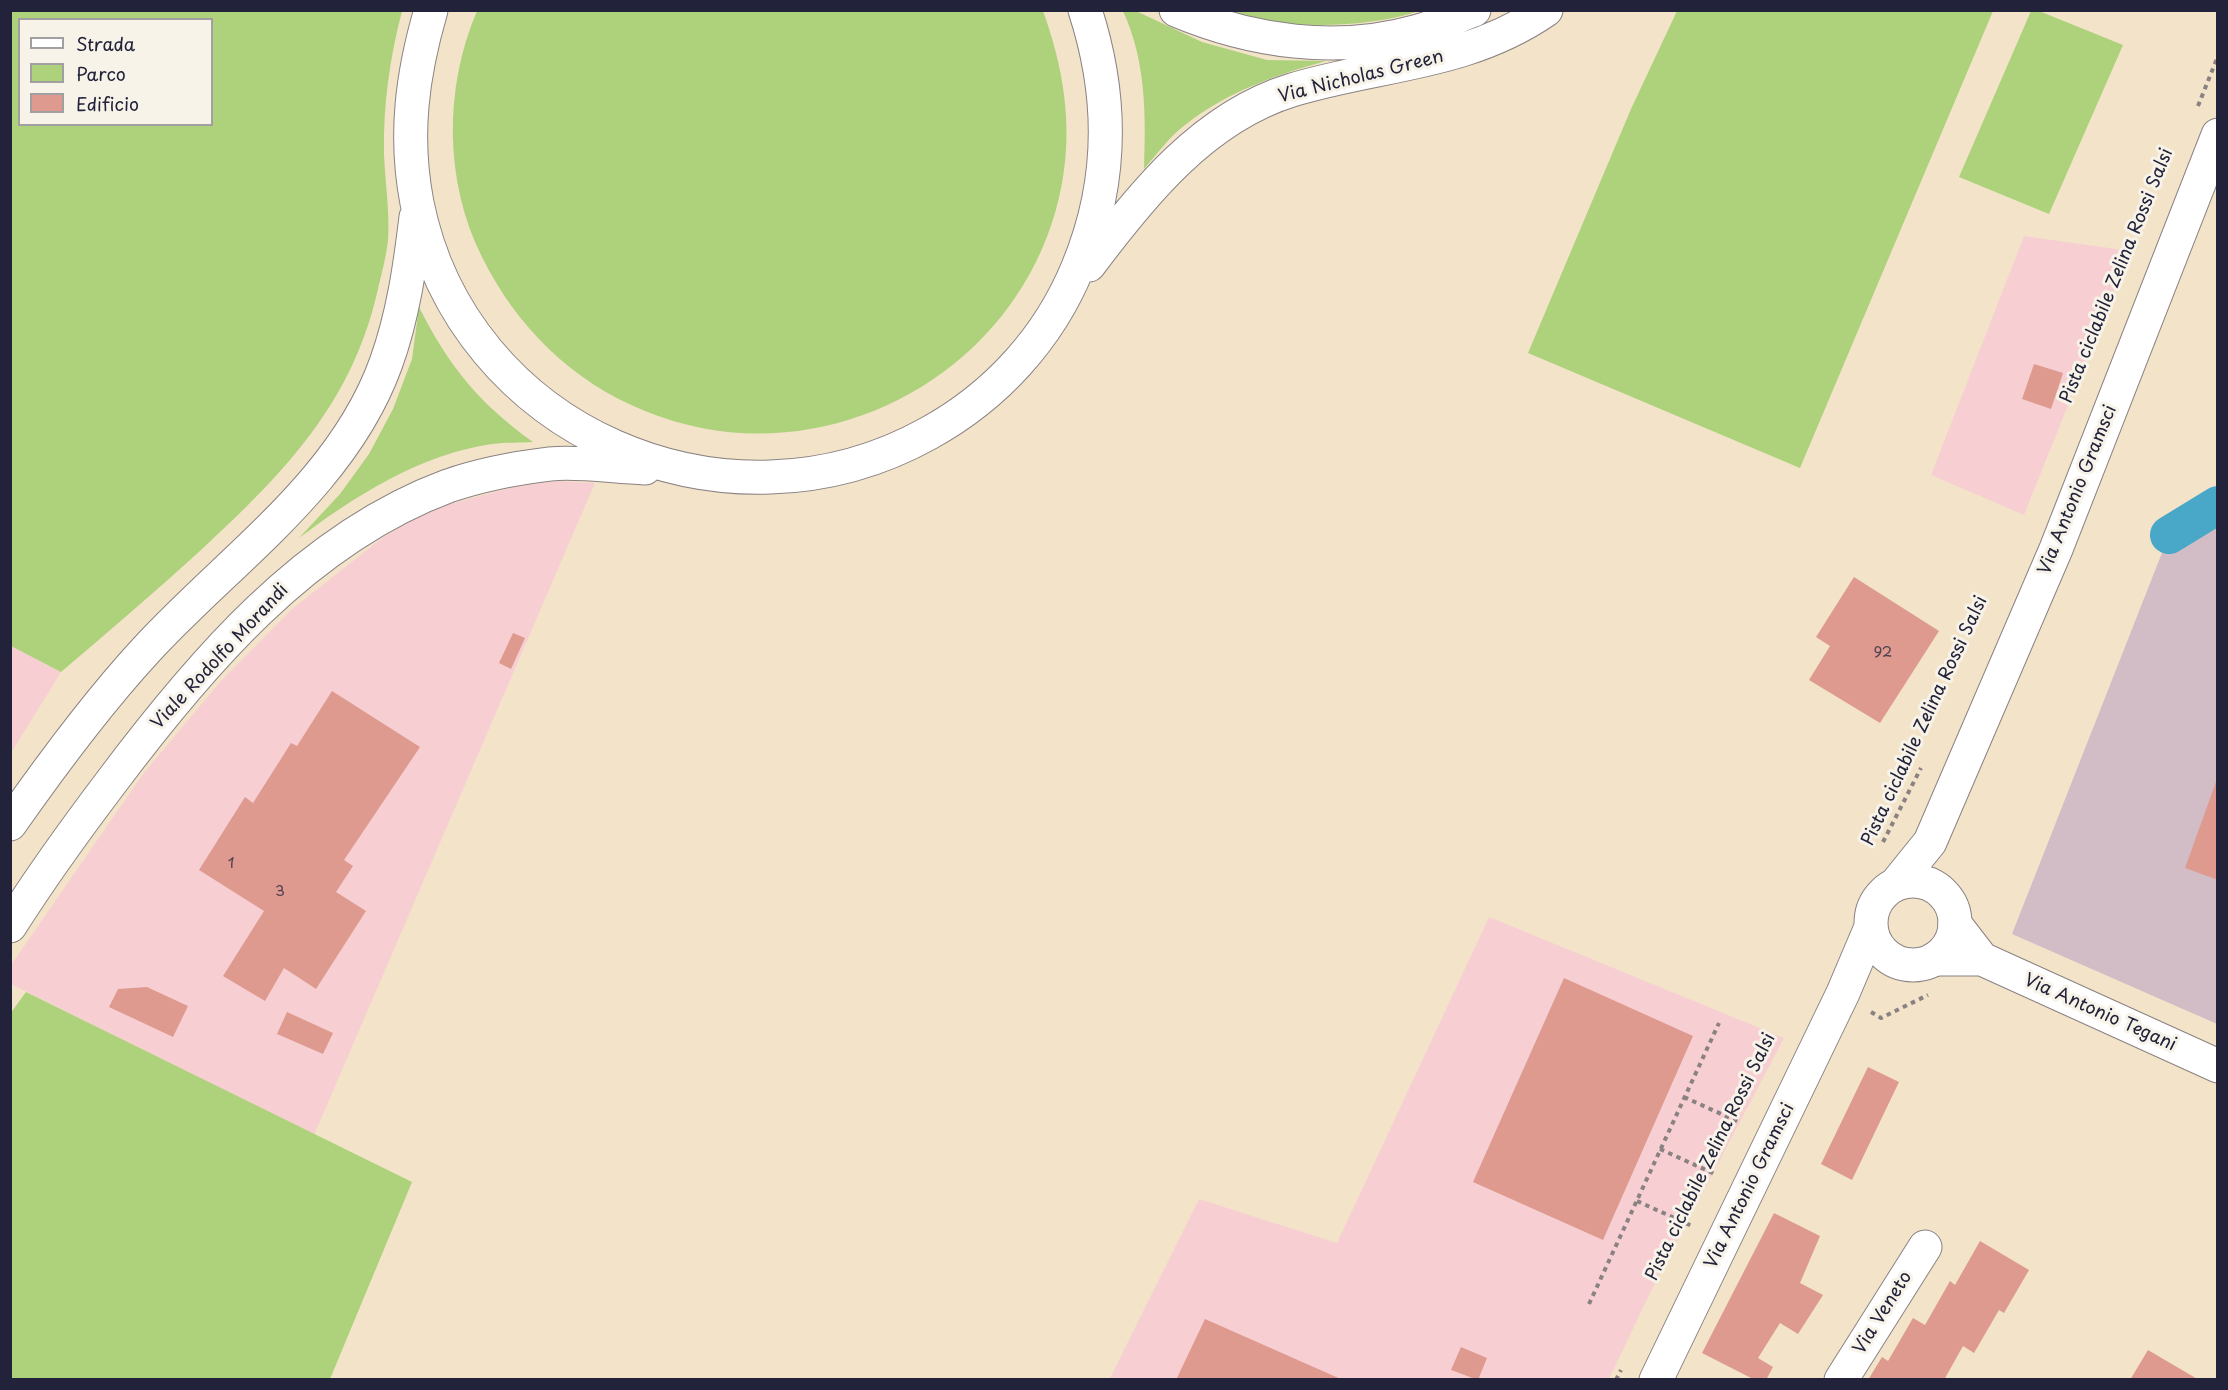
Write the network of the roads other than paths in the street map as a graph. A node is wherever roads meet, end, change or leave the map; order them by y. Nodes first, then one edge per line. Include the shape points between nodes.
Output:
1 (431, 10) edge
2 (1085, 10) edge
3 (1176, 10) edge
4 (1474, 10) edge
5 (1546, 10) edge
6 (2217, 135) edge
7 (417, 204) junction
8 (1068, 292) junction
9 (680, 470) junction
10 (10, 824) edge
11 (1930, 842) junction
12 (1896, 884) junction
13 (1951, 910) junction
14 (10, 926) edge
15 (1870, 927) junction
16 (1982, 959) junction
17 (1921, 962) junction
18 (1843, 993) junction
19 (2217, 1066) edge
20 (1925, 1246) dead end
21 (1656, 1380) edge
22 (1840, 1380) edge

1 - 7 street, Viale Rodolfo Morandi via 410,105 410,155
2 - 8 street, Viale Rodolfo Morandi via 1101,69 1107,126 1101,194 1090,239
3 - 4 street, Via Nicholas Green via 1226,29 1271,40 1324,44 1418,32
5 - 8 street, Via Nicholas Green via 1484,44 1433,60 1290,91 1216,128 1183,155 1144,197
6 - 11 street, Via Antonio Gramsci via 2056,549
7 - 9 street, Viale Rodolfo Morandi via 446,286 468,324 510,375 560,417 597,440
7 - 10 street, Viale Rodolfo Morandi via 410,278 386,364 341,447 310,486 146,650
8 - 9 street, Viale Rodolfo Morandi via 1037,341 999,384 954,419 904,447 850,467 793,478 736,478
9 - 14 street, Viale Rodolfo Morandi via 552,464 500,472 449,486 408,504 331,549 260,611 150,730
11 - 12 street, Via Antonio Gramsci
11 - 13 street
12 - 13 street via 1922,882 1935,887
12 - 15 street via 1876,902
13 - 16 street, Via Antonio Tegani
13 - 17 street via 1953,938 1945,950
15 - 17 street via 1882,952 1893,961
15 - 18 street, Via Antonio Gramsci
16 - 17 street, Via Antonio Tegani
16 - 19 street, Via Antonio Tegani
17 - 18 street
18 - 21 street, Via Antonio Gramsci
20 - 22 street, Via Veneto

